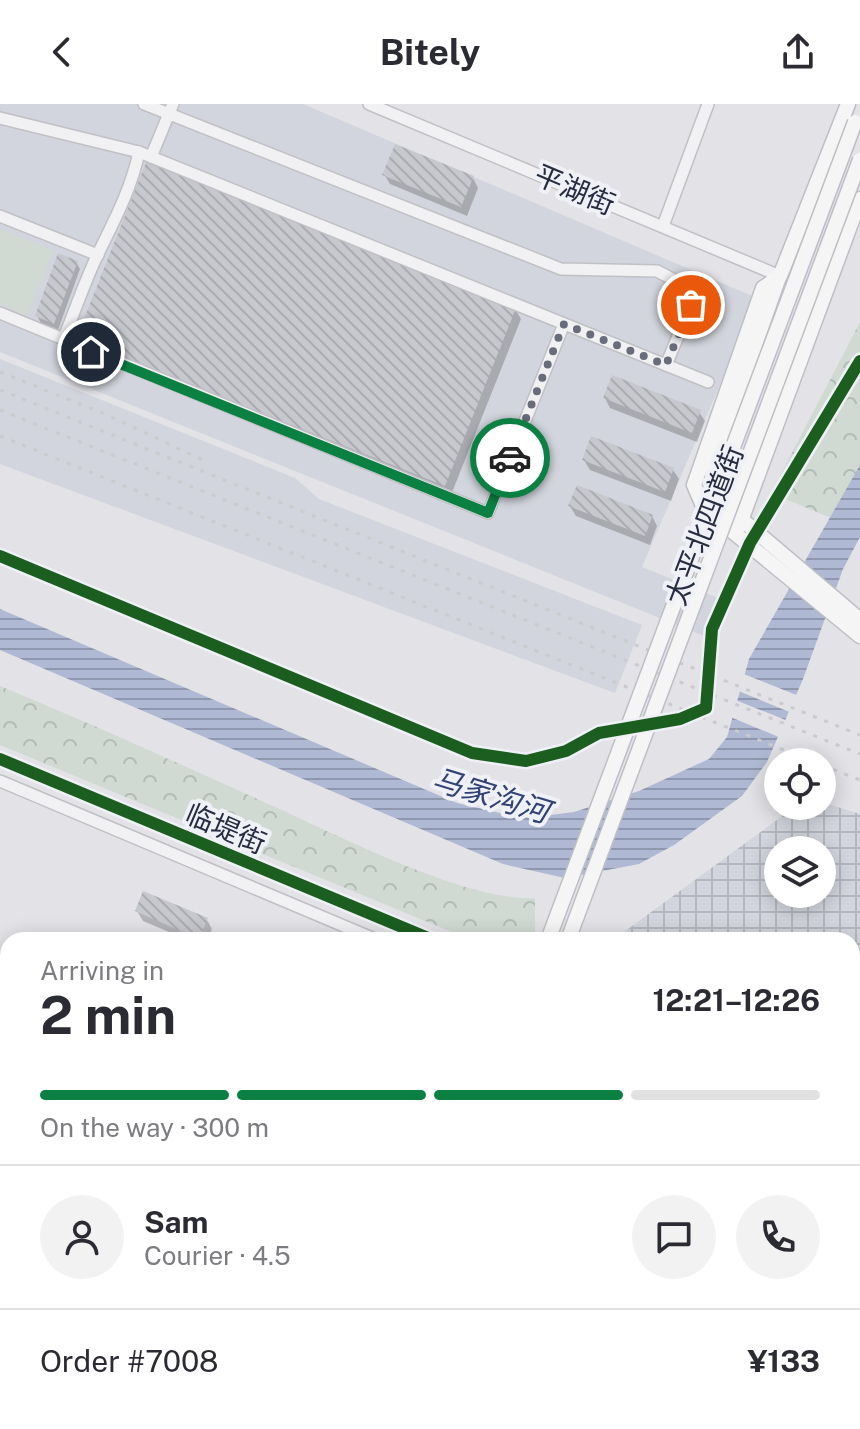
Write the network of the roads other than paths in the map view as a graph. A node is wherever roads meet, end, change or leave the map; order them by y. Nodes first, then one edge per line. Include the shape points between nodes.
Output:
1 (144, 104) edge
2 (369, 104) edge
3 (708, 104) edge
4 (848, 104) edge
5 (171, 109) edge
6 (858, 116) edge
7 (0, 118) edge
8 (139, 152) junction
9 (151, 157) junction
10 (860, 160) edge
11 (860, 199) edge
12 (0, 216) edge
13 (663, 226) junction
14 (98, 255) junction
15 (780, 276) junction
16 (0, 313) edge
17 (564, 324) junction
18 (63, 340) junction
19 (860, 361) edge
20 (666, 365) junction
21 (708, 382) dead end
22 (738, 527) junction
23 (752, 539) junction
24 (0, 556) edge
25 (858, 629) edge
26 (0, 759) edge
27 (0, 781) edge
28 (358, 932) edge
29 (414, 932) edge
30 (551, 932) edge
31 (571, 932) edge

1 - 5 street
2 - 13 street, 平湖街
3 - 13 street
4 - 15 main road
5 - 9 street
5 - 20 street via 561,269 657,271 682,284 691,305
6 - 30 main road, 太平北四道街, bridge
7 - 8 street
8 - 9 street
8 - 14 street
9 - 17 street
10 - 31 main road, 太平北四道街, bridge
11 - 22 main road
12 - 14 street
13 - 15 street, 平湖街
14 - 18 street
15 - 22 main road via 763,288 695,478 701,504
16 - 18 street
17 - 18 street via 488,513
17 - 20 street
19 - 23 street
20 - 21 street
22 - 23 main road
23 - 24 street via 712,629 706,708 680,719 599,733 566,751 526,761 472,753
23 - 25 main road
26 - 29 street, 临堤街
27 - 28 street, 临堤街

